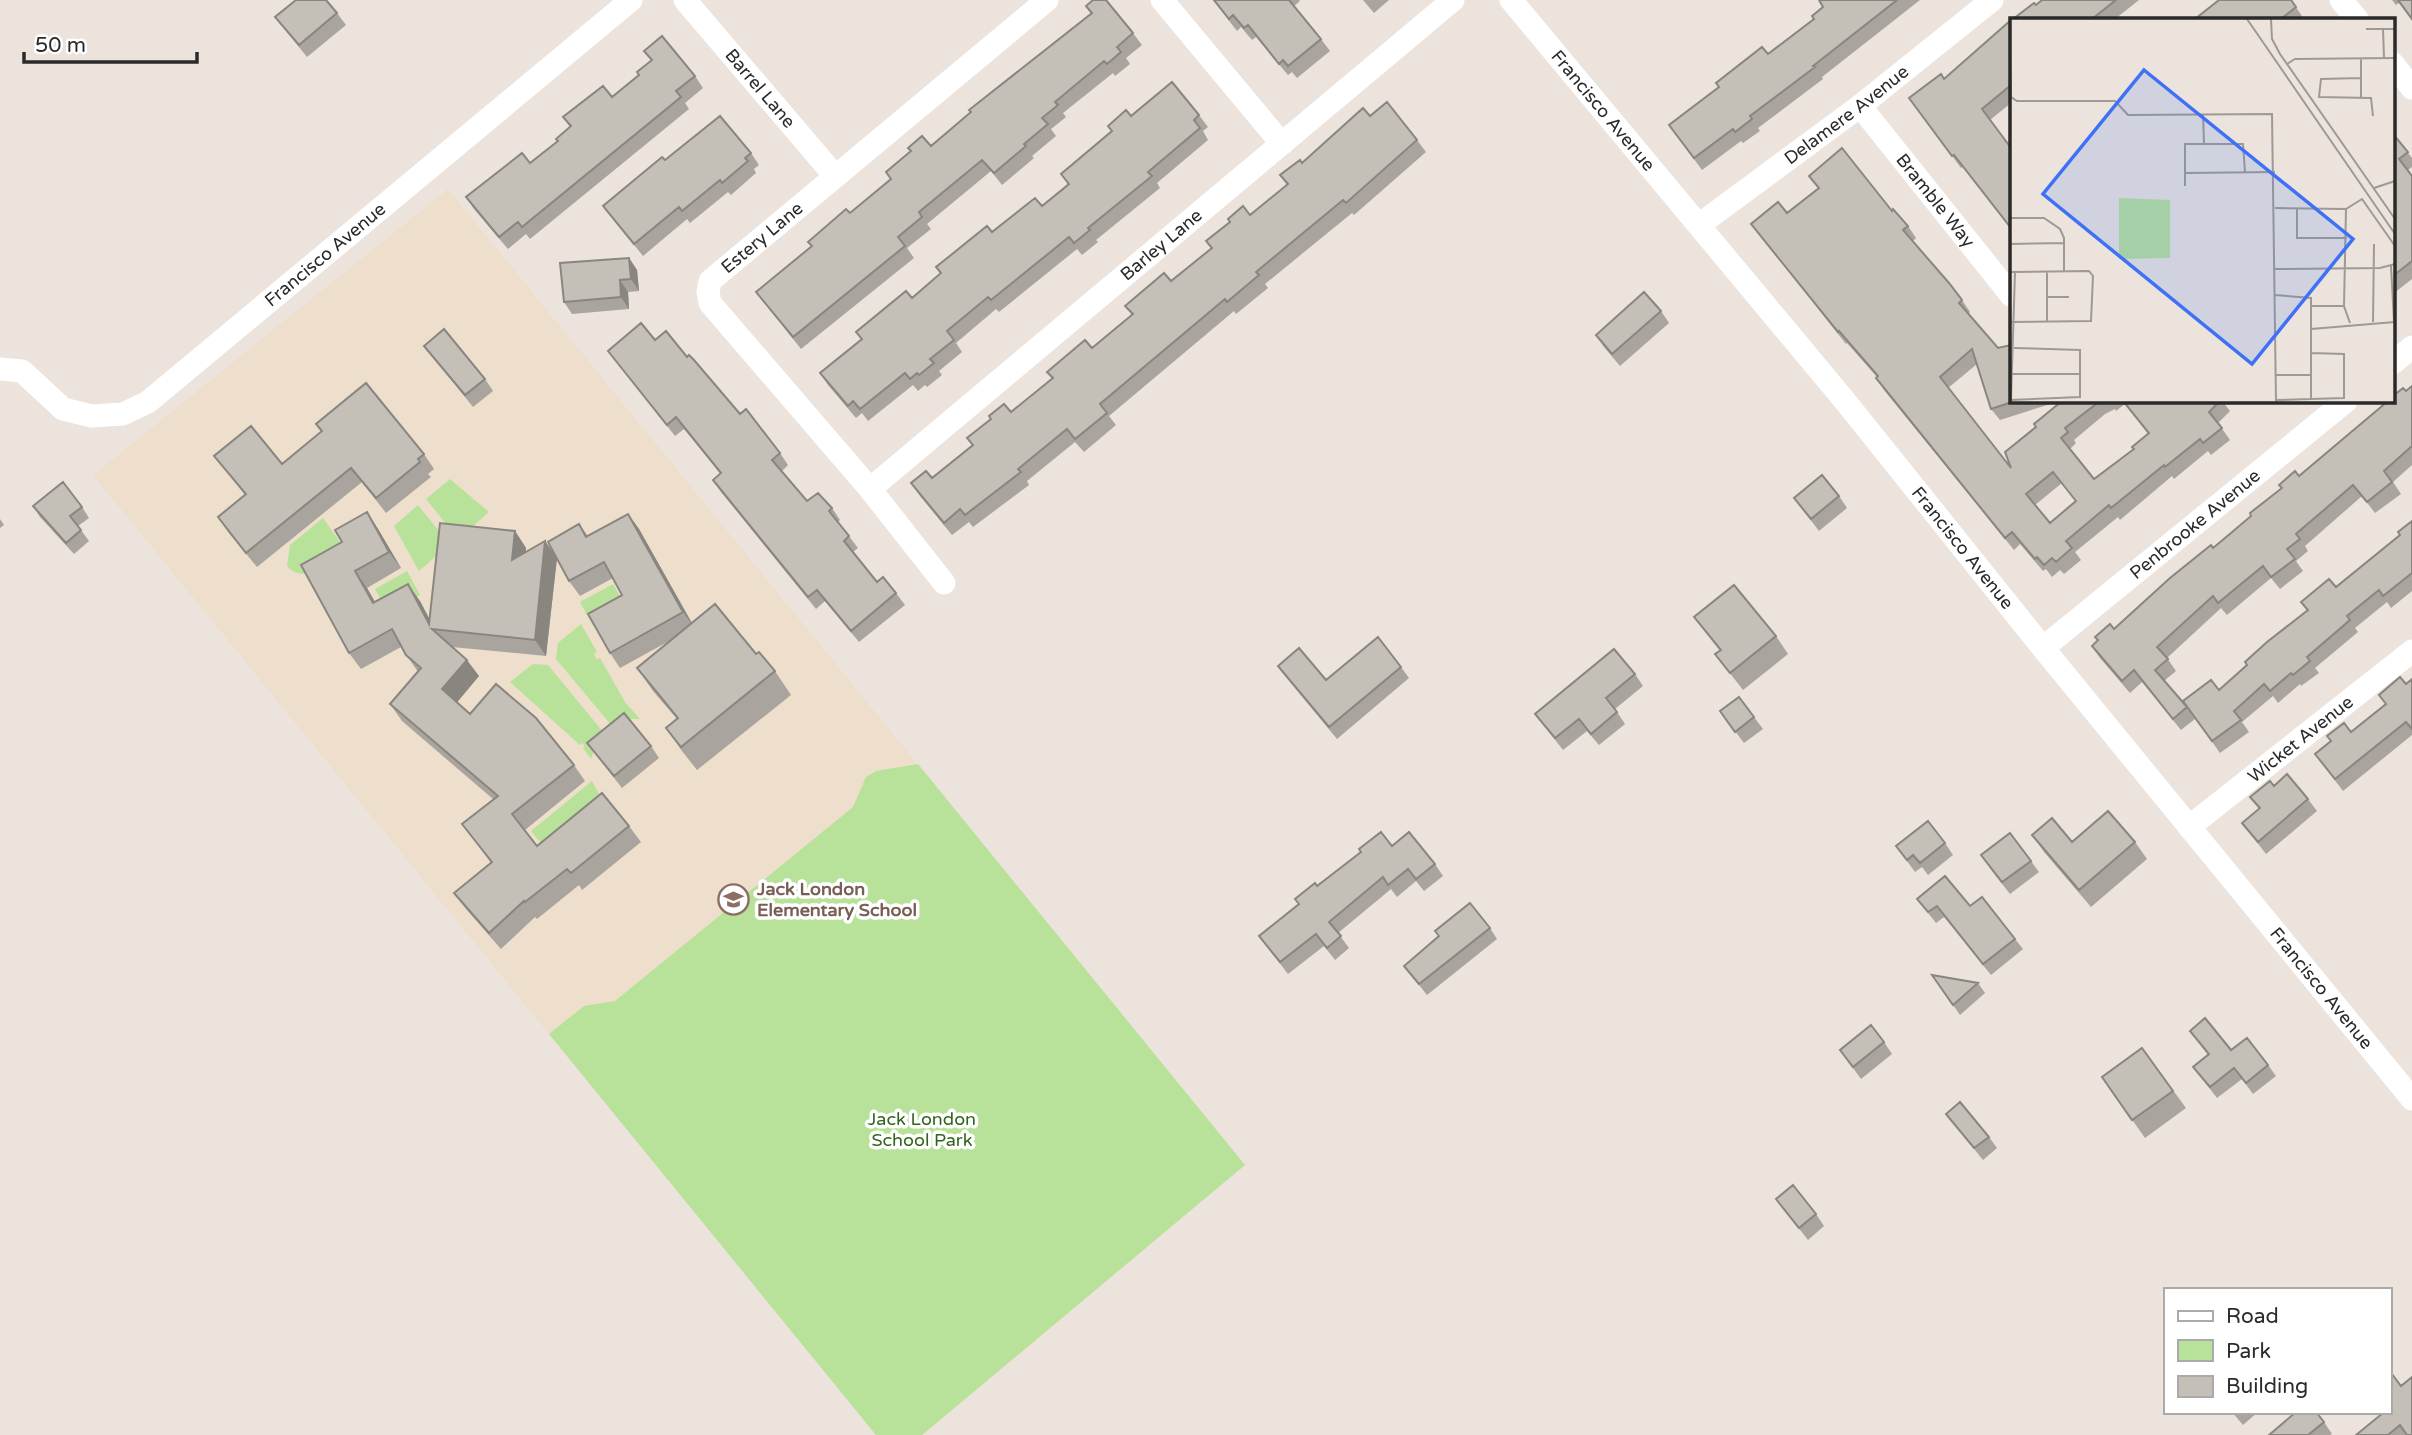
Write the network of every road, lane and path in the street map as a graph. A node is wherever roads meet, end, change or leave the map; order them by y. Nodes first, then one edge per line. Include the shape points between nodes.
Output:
1 (631, 0) edge
2 (685, 0) edge
3 (1047, 0) edge
4 (1162, 0) edge
5 (1453, 0) edge
6 (1511, 0) edge
7 (1992, 0) edge
8 (2342, 0) edge
9 (2356, 18) edge
10 (2394, 65) edge
11 (2412, 89) edge
12 (1860, 106) junction
13 (1282, 144) junction
14 (835, 176) junction
15 (1699, 225) junction
16 (2010, 294) edge
17 (2412, 347) edge
18 (2394, 362) edge
19 (0, 369) edge
20 (2345, 402) edge
21 (870, 489) junction
22 (944, 583) dead end
23 (2043, 648) junction
24 (2412, 651) edge
25 (2189, 827) junction
26 (2412, 1099) edge

1 - 19 street, Francisco Avenue via 148,402 123,414 92,416 63,409 22,371
2 - 14 street, Barrel Lane
3 - 14 street, Estery Lane
4 - 13 street
5 - 13 street, Barley Lane
6 - 15 street, Francisco Avenue
7 - 12 street, Delamere Avenue
8 - 9 street
10 - 11 street
12 - 15 street, Delamere Avenue
12 - 16 street, Bramble Way
13 - 21 street, Barley Lane
14 - 21 street, Estery Lane via 710,281 708,292 710,303
15 - 23 street, Francisco Avenue
17 - 18 street
20 - 23 street, Penbrooke Avenue
21 - 22 street, Estery Lane
23 - 25 street, Francisco Avenue
24 - 25 street, Wicket Avenue
25 - 26 street, Francisco Avenue

